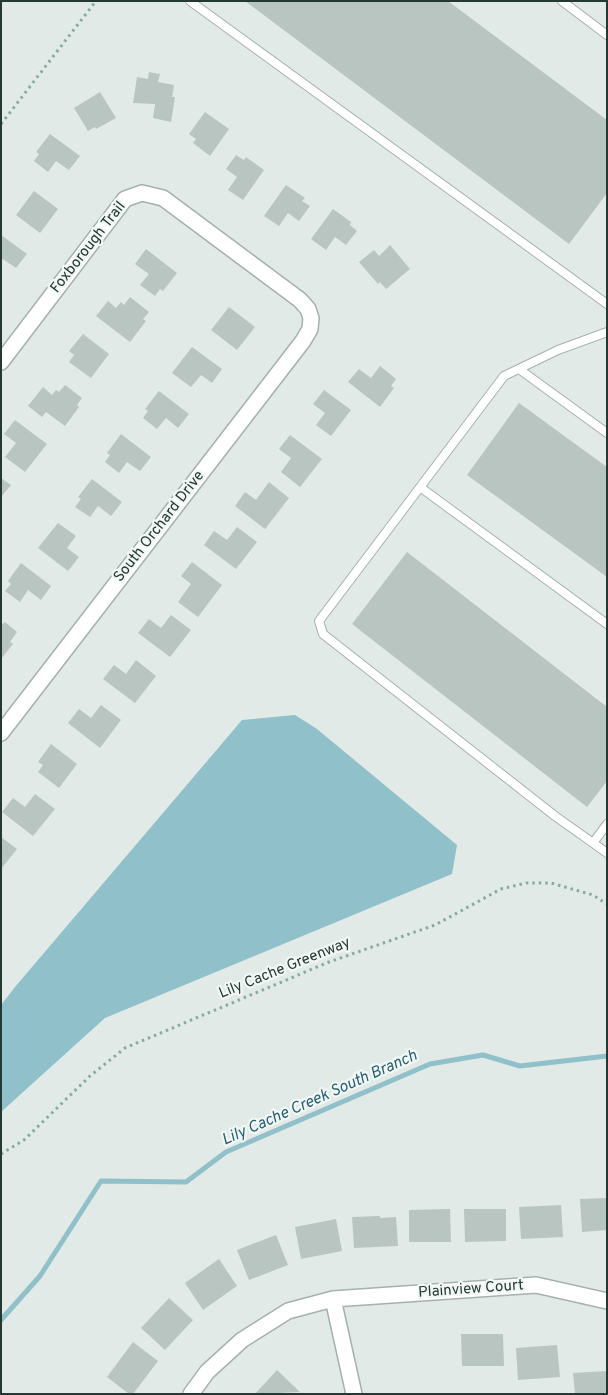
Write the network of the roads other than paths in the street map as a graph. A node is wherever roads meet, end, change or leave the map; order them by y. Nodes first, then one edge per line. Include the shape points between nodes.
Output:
1 (190, 1) edge
2 (562, 1) edge
3 (607, 35) edge
4 (607, 304) edge
5 (311, 318) joint
6 (607, 332) edge
7 (1, 362) edge
8 (519, 369) junction
9 (607, 433) edge
10 (420, 487) junction
11 (607, 624) edge
12 (1, 733) edge
13 (607, 824) edge
14 (593, 843) junction
15 (607, 853) edge
16 (333, 1299) junction
17 (607, 1301) edge
18 (191, 1394) edge
19 (354, 1394) edge

1 - 4 lane
2 - 3 lane
5 - 7 street, Foxborough Trail via 308,308 300,300 178,209 163,198 142,193 125,199
5 - 12 street, South Orchard Drive via 310,329 303,341
6 - 8 lane
8 - 9 lane
8 - 10 lane via 504,376
10 - 11 lane
10 - 14 lane via 319,621 324,634
13 - 14 lane
14 - 15 lane
16 - 17 street, Plainview Court via 536,1285
16 - 18 street, Plainview Court via 288,1311 242,1340 207,1372
16 - 19 street

